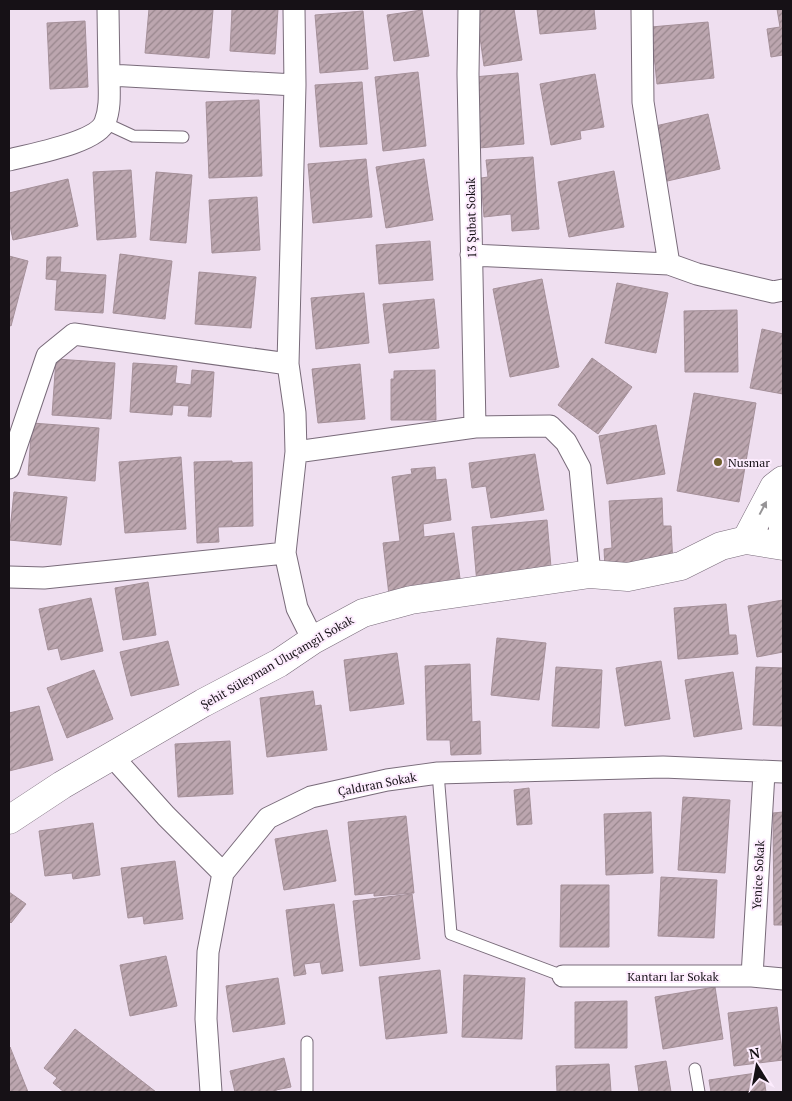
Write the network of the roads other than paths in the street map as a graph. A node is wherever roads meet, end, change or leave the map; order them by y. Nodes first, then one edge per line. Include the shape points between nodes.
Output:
1 (108, 9) edge
2 (294, 9) edge
3 (469, 9) edge
4 (642, 9) edge
5 (109, 75) junction
6 (295, 85) junction
7 (104, 124) junction
8 (182, 137) dead end
9 (9, 160) edge
10 (472, 255) junction
11 (669, 264) junction
12 (783, 290) edge
13 (288, 364) junction
14 (475, 426) junction
15 (296, 452) junction
16 (9, 468) edge
17 (783, 480) edge
18 (783, 510) edge
19 (746, 540) junction
20 (783, 546) edge
21 (286, 553) junction
22 (590, 574) junction
23 (9, 577) edge
24 (313, 640) junction
25 (113, 757) junction
26 (438, 773) junction
27 (773, 773) edge
28 (9, 820) edge
29 (223, 873) junction
30 (563, 976) joint
31 (752, 976) junction
32 (783, 979) edge
33 (307, 1042) dead end
34 (694, 1069) dead end
35 (211, 1092) edge
36 (307, 1092) edge
37 (699, 1092) edge

1 - 5 street
2 - 6 street
3 - 10 street, 13 Şubat Sokak
4 - 11 street via 643,102
5 - 6 street
5 - 7 street via 109,105
6 - 13 street
7 - 8 lane via 133,136
7 - 9 street via 90,137
10 - 11 street
10 - 14 street, 13 Şubat Sokak
11 - 12 street via 773,292
13 - 15 street via 295,413
13 - 16 street via 74,334 47,356
14 - 15 street
14 - 22 street via 550,426 566,442 580,468
15 - 21 street
19 -> 17 street via 774,486
18 - 20 street
19 - 20 street
19 - 22 street, Şehit Süleyman Uluçamgil Sokak via 721,546 681,566 628,578
21 - 23 street via 44,578
21 - 24 street via 297,608
22 - 24 street, Şehit Süleyman Uluçamgil Sokak via 410,600 363,613
24 - 25 street, Şehit Süleyman Uluçamgil Sokak via 279,663 203,703
25 - 28 street, Şehit Süleyman Uluçamgil Sokak
25 - 29 street
26 - 27 street, Çaldıran Sokak via 663,767
26 - 29 street, Çaldıran Sokak via 387,780 312,797 268,818
26 - 30 lane via 451,934
27 - 31 street, Yenice Sokak
29 - 35 street, Çaldıran Sokak via 208,952 206,1019
30 - 31 street, Kantarı lar Sokak
31 - 32 street, Kantarı lar Sokak
33 - 36 lane
34 - 37 lane

